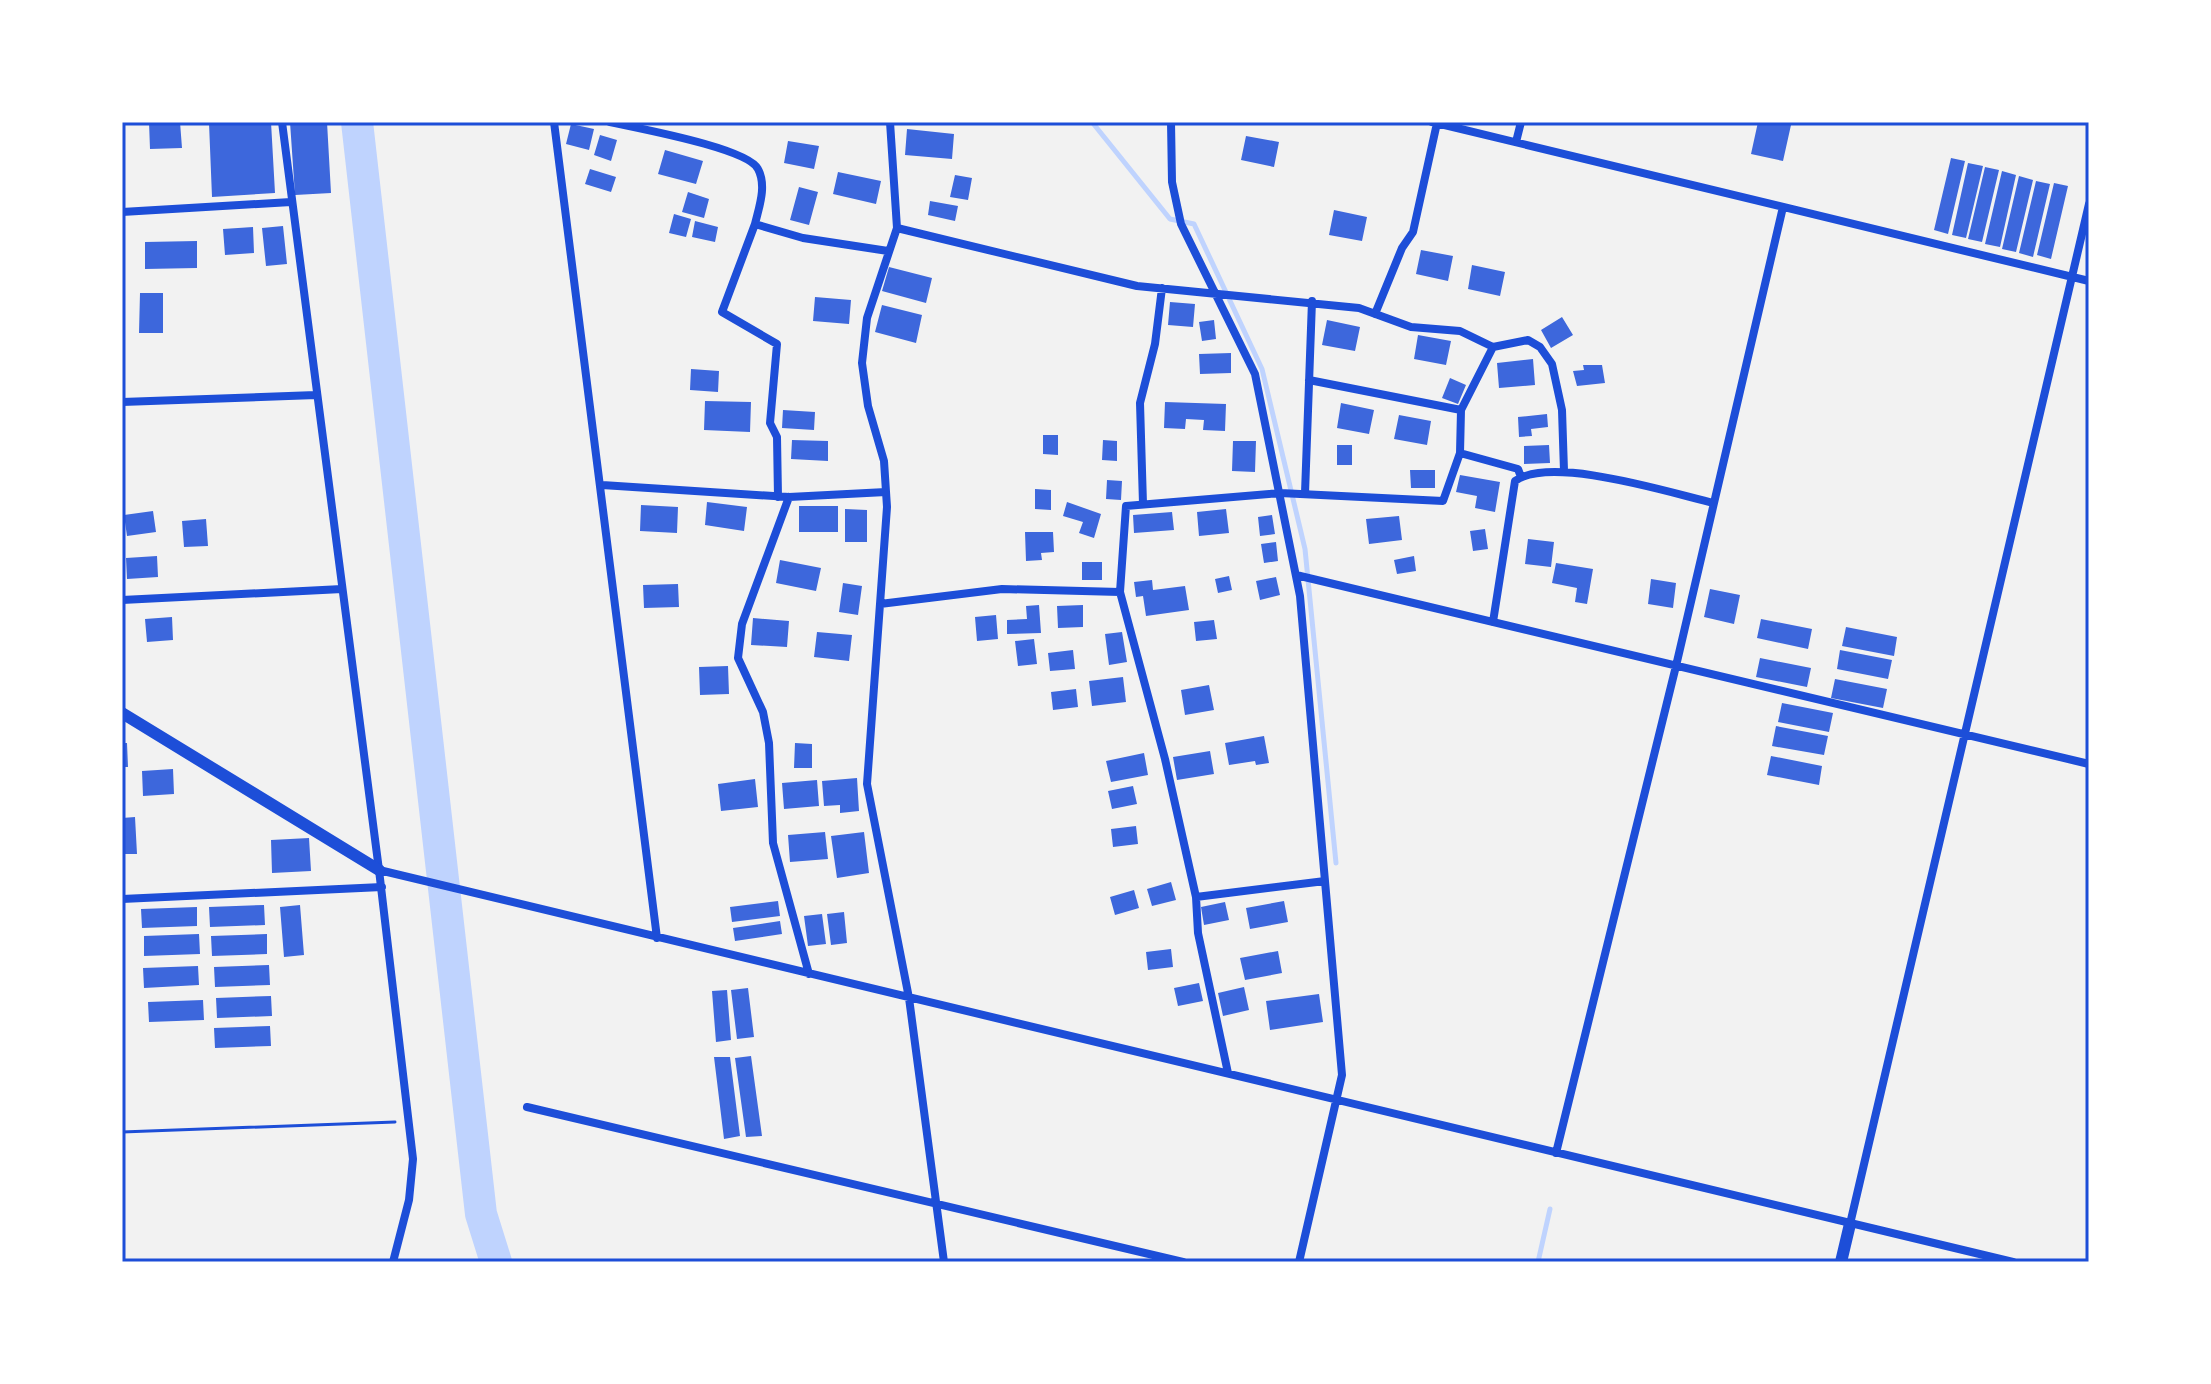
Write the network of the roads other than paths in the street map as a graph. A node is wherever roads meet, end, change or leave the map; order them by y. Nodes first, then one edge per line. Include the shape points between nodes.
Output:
1 (282, 122) edge
2 (554, 122) edge
3 (610, 122) edge
4 (890, 122) edge
5 (1171, 122) edge
6 (1521, 122) edge
7 (1435, 123) edge
8 (1516, 142) junction
9 (291, 202) junction
10 (2089, 204) edge
11 (1783, 207) junction
12 (122, 212) edge
13 (755, 224) junction
14 (897, 228) junction
15 (888, 251) junction
16 (2072, 277) junction
17 (2089, 281) edge
18 (1162, 288) junction
19 (1215, 294) junction
20 (1312, 301) junction
21 (1375, 314) junction
22 (1493, 347) junction
23 (1309, 380) junction
24 (316, 395) junction
25 (122, 402) edge
26 (1461, 410) junction
27 (1460, 453) junction
28 (1564, 471) junction
29 (1521, 477) junction
30 (602, 485) junction
31 (886, 492) junction
32 (1280, 493) junction
33 (1305, 493) junction
34 (778, 497) junction
35 (789, 497) junction
36 (1714, 503) junction
37 (1143, 504) junction
38 (1296, 575) junction
39 (342, 589) junction
40 (1120, 592) junction
41 (122, 600) edge
42 (880, 604) junction
43 (1493, 622) junction
44 (1676, 666) junction
45 (122, 713) edge
46 (1965, 734) junction
47 (2089, 764) edge
48 (379, 870) junction
49 (1325, 881) junction
50 (382, 887) junction
51 (1196, 897) junction
52 (122, 899) edge
53 (657, 938) junction
54 (809, 974) junction
55 (909, 998) junction
56 (1228, 1073) junction
57 (1337, 1099) junction
58 (527, 1107) dead end
59 (1556, 1153) junction
60 (936, 1204) junction
61 (1850, 1224) junction
62 (393, 1262) edge
63 (944, 1262) edge
64 (1183, 1262) edge
65 (1299, 1262) edge
66 (1841, 1262) edge
67 (2013, 1262) edge

1 - 9 street
2 - 30 street
3 - 13 street via 753,161 762,191
4 - 14 street
5 - 19 street via 1172,182 1180,221
6 - 8 street
7 - 8 street
7 - 21 street via 1413,232
8 - 11 street
9 - 12 street
9 - 24 street
10 - 16 street
11 - 16 street
11 - 36 street
13 - 15 street via 803,238
13 - 34 street via 722,312 777,344 770,423 777,437
14 - 15 street
14 - 18 street
15 - 31 street via 867,318 862,363
16 - 17 street
16 - 46 street
18 - 19 street
18 - 37 street via 1140,403
19 - 20 street
19 - 32 street via 1255,374
20 - 21 street
20 - 23 street
21 - 22 street via 1411,327 1460,331
22 - 26 street
22 - 28 street via 1528,340 1552,364 1562,410
23 - 26 street
23 - 33 street
24 - 25 street
24 - 39 street
26 - 27 street
27 - 29 street via 1518,469
27 - 33 street via 1443,501
28 - 29 street
28 - 36 street
29 - 43 street via 1515,481
30 - 34 street
30 - 53 street
31 - 35 street
31 - 42 street
32 - 33 street
32 - 37 street
32 - 38 street
34 - 35 street
35 - 54 street via 742,624 738,658 763,712 773,843
36 - 44 street
37 - 40 street via 1126,506
38 - 43 street
38 - 49 street
39 - 41 street
39 - 48 street
40 - 42 street via 1002,589
40 - 51 street
42 - 55 street via 867,784
43 - 44 street
44 - 46 street
44 - 59 street
45 - 48 street
46 - 47 street
46 - 61 street
48 - 50 street
48 - 53 street
49 - 51 street
49 - 57 street via 1342,1075
50 - 52 street
50 - 62 street via 413,1159
51 - 56 street via 1198,933
53 - 54 street
54 - 55 street
55 - 56 street
55 - 60 street
56 - 57 street
57 - 59 street
57 - 65 street
58 - 60 street
59 - 61 street
60 - 63 street
60 - 64 street
61 - 66 street
61 - 67 street

